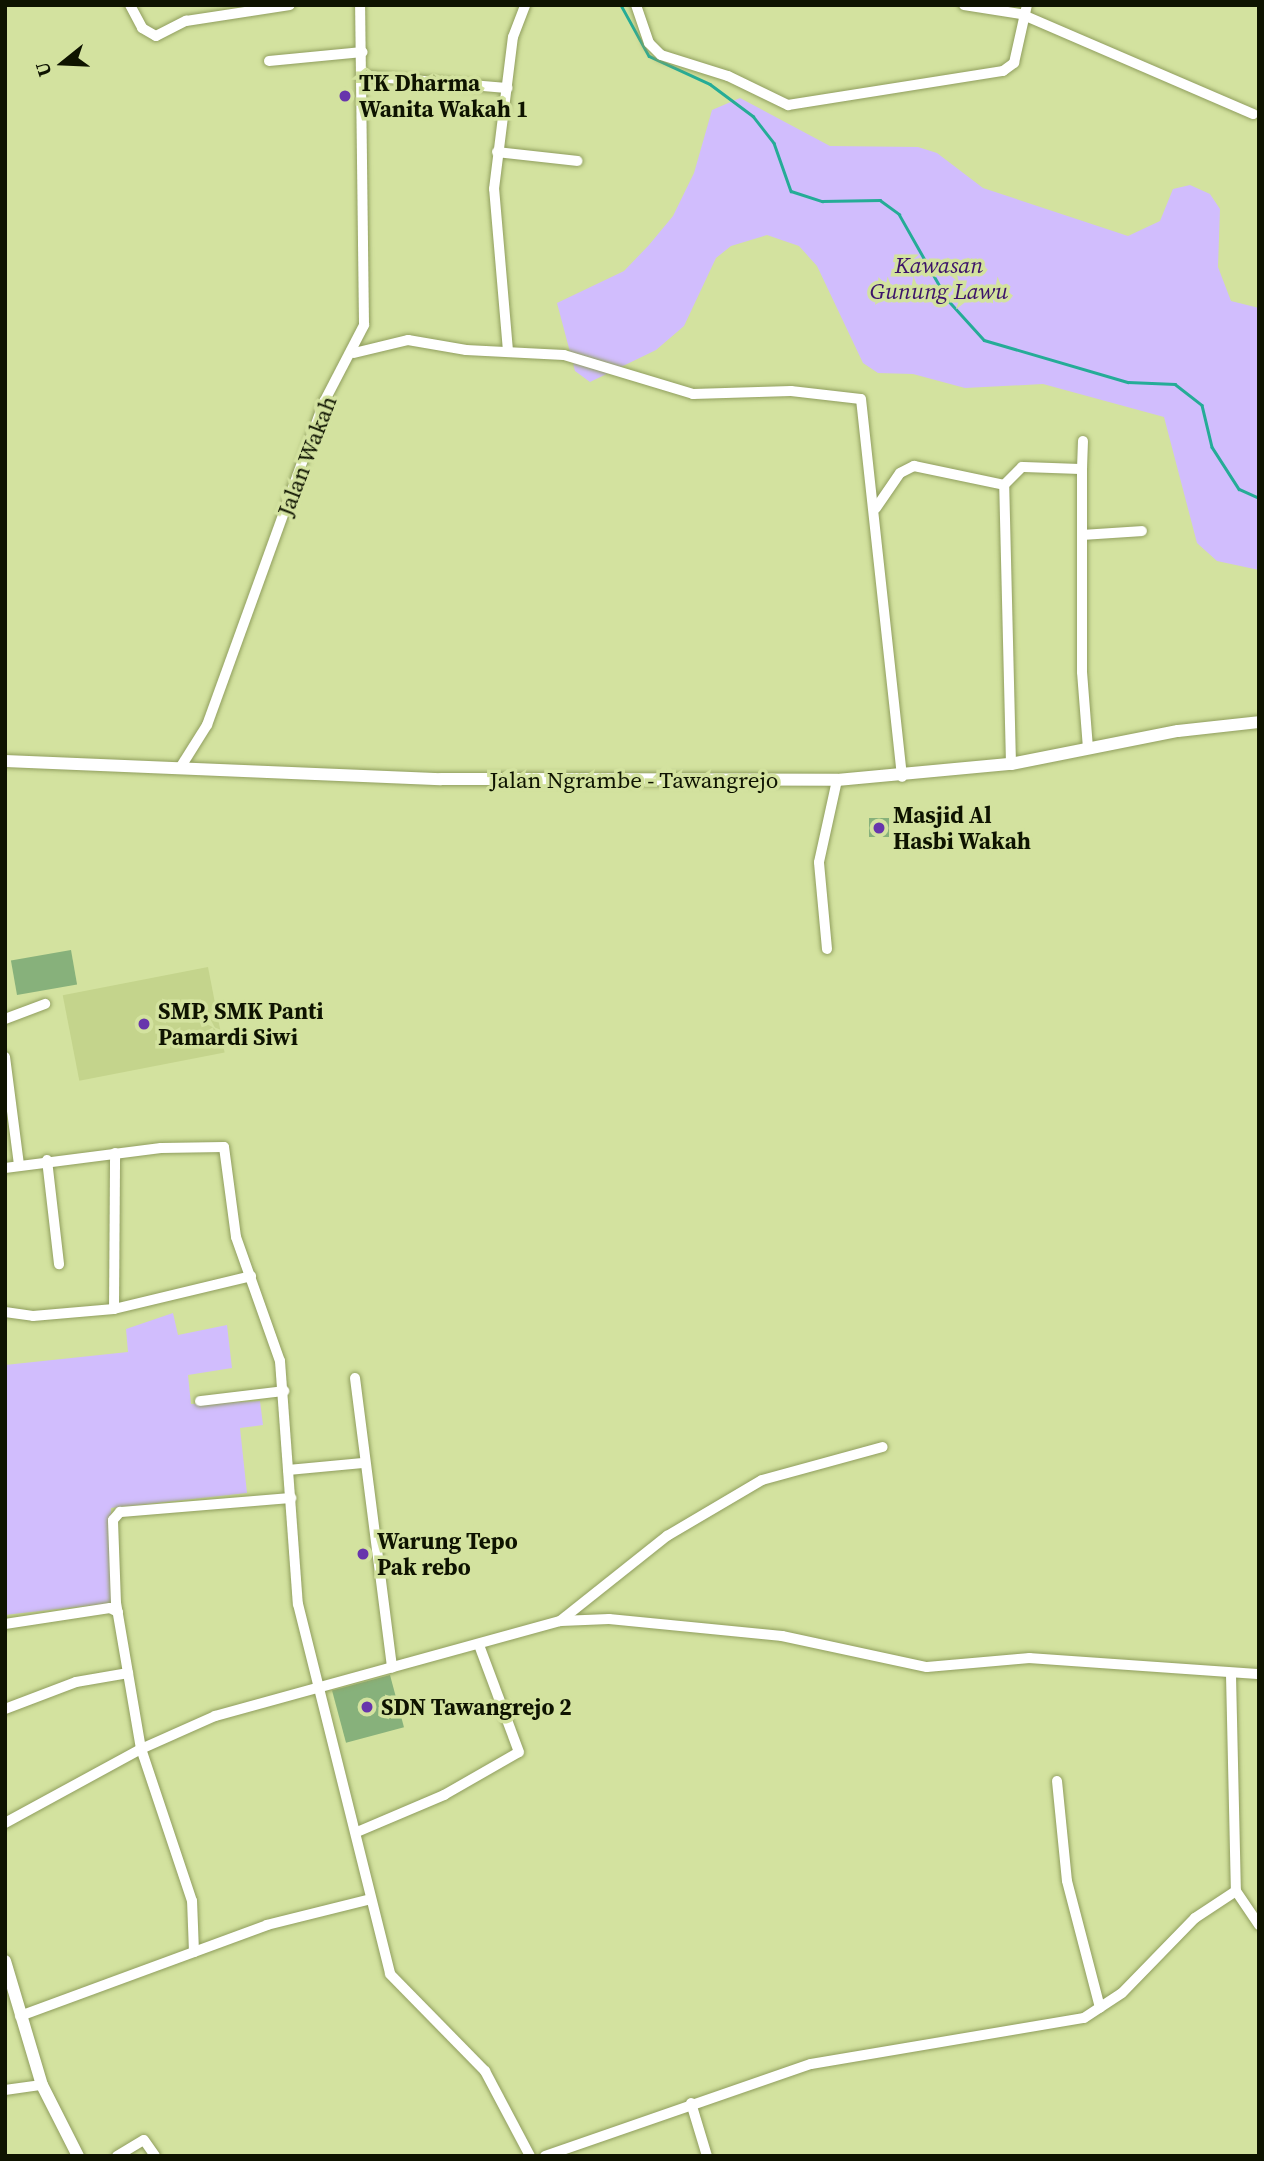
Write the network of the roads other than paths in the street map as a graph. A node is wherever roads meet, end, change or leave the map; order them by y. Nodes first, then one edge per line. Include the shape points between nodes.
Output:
1 (130, 5) edge
2 (289, 5) edge
3 (360, 5) edge
4 (525, 5) edge
5 (636, 5) edge
6 (964, 5) edge
7 (1024, 10) edge
8 (363, 52) junction
9 (269, 61) dead end
10 (363, 76) junction
11 (507, 88) junction
12 (1253, 114) dead end
13 (497, 152) junction
14 (577, 161) dead end
15 (508, 351) junction
16 (354, 353) junction
17 (1083, 441) dead end
18 (1082, 469) junction
19 (1004, 485) junction
20 (876, 508) junction
21 (1142, 531) dead end
22 (1083, 535) junction
23 (1259, 722) edge
24 (1088, 749) junction
25 (5, 761) edge
26 (1011, 764) junction
27 (180, 768) junction
28 (902, 778) junction
29 (836, 780) junction
30 (827, 949) dead end
31 (45, 1004) dead end
32 (5, 1018) edge
33 (5, 1057) edge
34 (115, 1153) junction
35 (47, 1160) junction
36 (19, 1165) junction
37 (5, 1168) edge
38 (59, 1264) dead end
39 (251, 1276) junction
40 (114, 1309) junction
41 (5, 1312) edge
42 (355, 1378) dead end
43 (284, 1391) junction
44 (200, 1401) dead end
45 (883, 1447) dead end
46 (363, 1463) junction
47 (288, 1470) junction
48 (291, 1498) junction
49 (118, 1612) junction
50 (560, 1621) junction
51 (5, 1624) edge
52 (480, 1645) junction
53 (391, 1668) junction
54 (128, 1673) junction
55 (1259, 1674) edge
56 (1231, 1675) junction
57 (320, 1686) junction
58 (5, 1709) edge
59 (141, 1749) junction
60 (1057, 1781) dead end
61 (5, 1823) edge
62 (357, 1832) junction
63 (1236, 1891) junction
64 (371, 1899) junction
65 (1259, 1925) edge
66 (194, 1952) junction
67 (5, 1961) edge
68 (10, 1992) edge
69 (1100, 2008) junction
70 (20, 2016) junction
71 (42, 2085) junction
72 (5, 2091) edge
73 (691, 2104) junction
74 (78, 2156) edge
75 (117, 2156) edge
76 (155, 2156) edge
77 (530, 2156) edge
78 (545, 2156) edge
79 (707, 2156) edge

1 - 2 street via 142,29 156,36 187,21
3 - 8 street, Jalan Wakah
4 - 11 street via 513,37
5 - 7 street via 649,43 661,55 728,76 788,105 1003,71 1016,57
6 - 7 street
7 - 12 street
8 - 9 street
8 - 10 street, Jalan Wakah
10 - 11 street
10 - 16 street, Jalan Wakah via 367,300
11 - 13 street
13 - 14 street
13 - 15 street via 495,241
15 - 16 street via 408,340
15 - 20 street via 564,355 693,394 855,395 865,406
16 - 27 street, Jalan Wakah via 324,402 207,725
17 - 18 street
18 - 19 street via 1022,467
18 - 22 street
19 - 20 street via 914,466 900,473
19 - 26 street
20 - 28 street
21 - 22 street
22 - 24 street via 1082,672
23 - 24 main road, Jalan Ngrambe - Tawangrejo
24 - 26 main road, Jalan Ngrambe - Tawangrejo
25 - 27 main road, Jalan Ngrambe - Tawangrejo
26 - 28 main road, Jalan Ngrambe - Tawangrejo
27 - 29 main road, Jalan Ngrambe - Tawangrejo via 610,782
28 - 29 main road, Jalan Ngrambe - Tawangrejo
29 - 30 street via 819,862
31 - 32 street
33 - 36 street
34 - 35 street
34 - 39 street via 224,1147 236,1237
34 - 40 street
35 - 36 street
35 - 38 street
36 - 37 street
39 - 40 street
39 - 43 street via 273,1334
40 - 41 street via 33,1316
42 - 46 street
43 - 44 street
43 - 47 street
45 - 50 street via 761,1480 667,1536
46 - 47 street
46 - 53 street
47 - 48 street
48 - 49 street via 120,1512 113,1520
48 - 57 street via 298,1604
49 - 51 street via 110,1608
49 - 54 street
50 - 52 street
50 - 56 street via 609,1619 782,1636 927,1667 1030,1658
52 - 53 street
52 - 62 street via 519,1752 444,1795
53 - 57 street
54 - 58 street via 76,1682
54 - 59 street
55 - 56 street
56 - 63 street
57 - 59 street via 215,1716
57 - 62 street
59 - 61 street
59 - 66 street via 192,1901
60 - 69 street via 1067,1881
62 - 64 street
63 - 65 street
63 - 69 street via 1195,1918
64 - 66 street via 299,1915
64 - 77 street via 390,1975 485,2071
66 - 70 street
67 - 68 main road
68 - 70 main road
69 - 73 street via 1059,2024 811,2064
70 - 71 main road
71 - 72 street
71 - 74 main road
73 - 78 street
73 - 79 street
75 - 76 street via 144,2140

